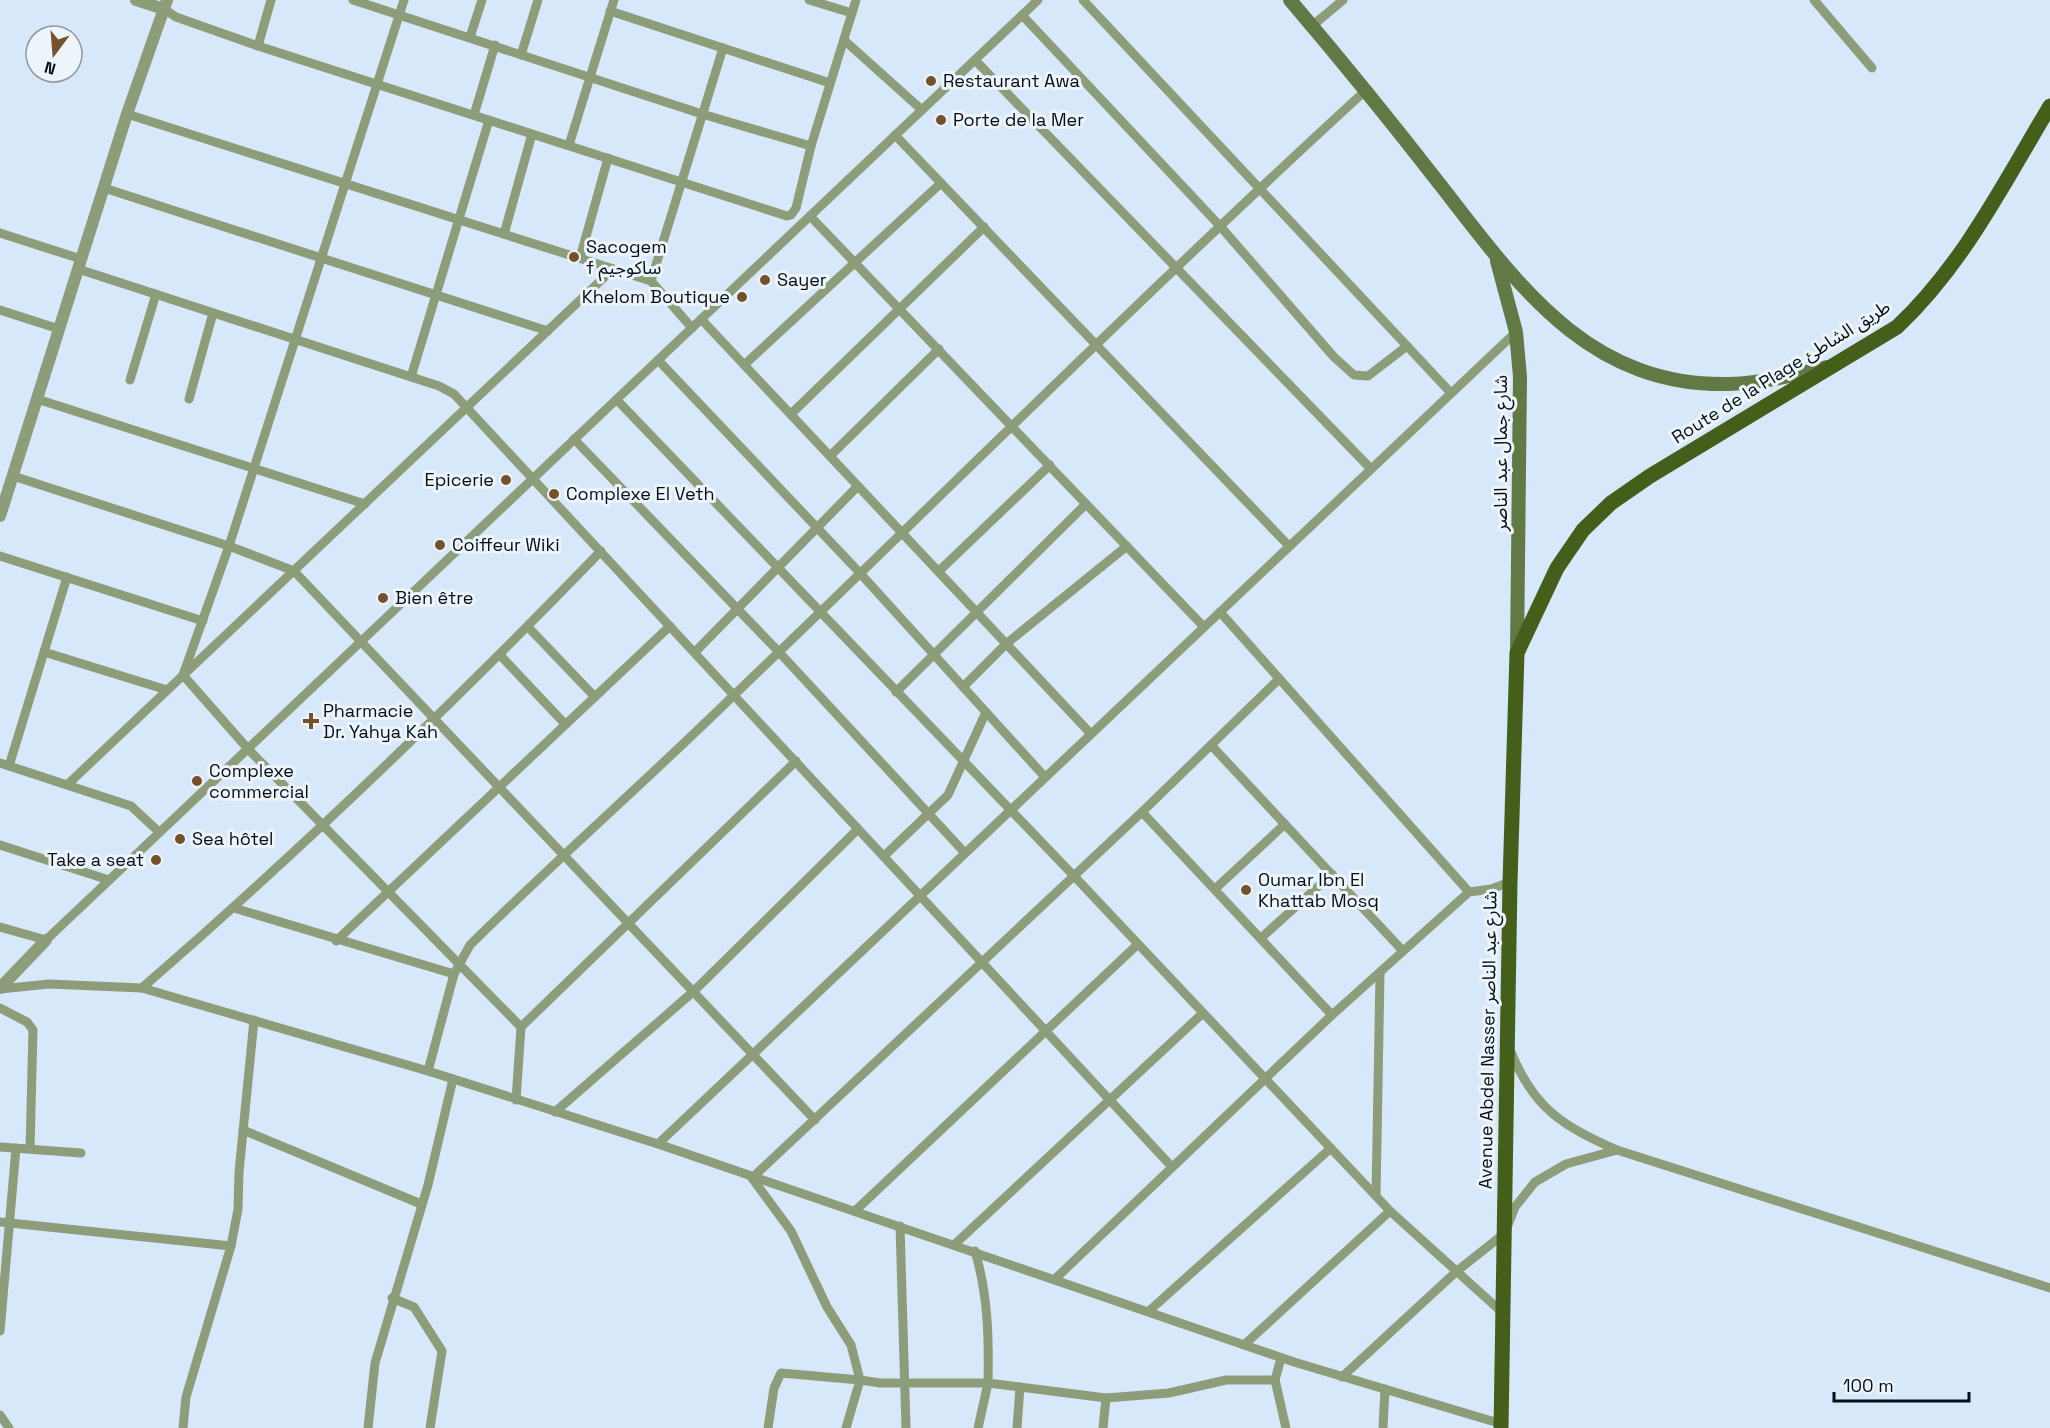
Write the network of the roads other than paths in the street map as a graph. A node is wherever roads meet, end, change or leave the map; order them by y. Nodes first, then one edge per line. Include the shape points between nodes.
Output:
1 (136, 0) edge
2 (271, 0) edge
3 (353, 0) edge
4 (404, 0) edge
5 (482, 0) edge
6 (538, 0) edge
7 (614, 0) edge
8 (809, 0) edge
9 (856, 0) edge
10 (1038, 0) edge
11 (1083, 0) edge
12 (1290, 0) edge
13 (1343, 0) edge
14 (1814, 0) edge
15 (166, 5) edge
16 (610, 11) junction
17 (852, 13) junction
18 (400, 15) junction
19 (1022, 15) junction
20 (1312, 26) junction
21 (470, 37) junction
22 (844, 40) junction
23 (495, 45) junction
24 (258, 46) junction
25 (723, 48) junction
26 (521, 55) junction
27 (975, 60) junction
28 (1872, 68) dead end
29 (590, 76) junction
30 (830, 82) junction
31 (377, 84) junction
32 (1365, 91) junction
33 (2050, 106) edge
34 (922, 110) junction
35 (127, 114) junction
36 (702, 114) junction
37 (474, 115) junction
38 (489, 120) junction
39 (532, 134) junction
40 (896, 135) junction
41 (569, 146) junction
42 (811, 146) junction
43 (608, 158) junction
44 (682, 182) junction
45 (345, 183) junction
46 (941, 183) junction
47 (104, 188) junction
48 (1260, 188) junction
49 (810, 216) junction
50 (459, 220) junction
51 (1220, 226) junction
52 (984, 227) junction
53 (0, 233) edge
54 (504, 234) junction
55 (1496, 256) junction
56 (321, 258) junction
57 (580, 258) junction
58 (855, 262) junction
59 (80, 264) junction
60 (1176, 268) junction
61 (614, 269) junction
62 (651, 281) junction
63 (156, 294) junction
64 (436, 295) junction
65 (900, 309) junction
66 (0, 310) edge
67 (213, 313) junction
68 (701, 319) junction
69 (692, 328) junction
70 (59, 329) junction
71 (548, 331) junction
72 (1516, 332) junction
73 (295, 340) junction
74 (1096, 344) junction
75 (1407, 346) junction
76 (939, 349) junction
77 (658, 360) junction
78 (744, 365) junction
79 (1833, 366) junction
80 (411, 378) junction
81 (130, 380) dead end
82 (1451, 393) junction
83 (37, 399) junction
84 (189, 399) dead end
85 (617, 400) junction
86 (467, 407) junction
87 (790, 414) junction
88 (1012, 425) junction
89 (574, 439) junction
90 (830, 456) junction
91 (1050, 465) junction
92 (254, 468) junction
93 (1371, 469) junction
94 (13, 476) junction
95 (534, 479) junction
96 (858, 486) junction
97 (365, 504) junction
98 (1086, 504) junction
99 (0, 516) edge
100 (817, 528) junction
101 (901, 531) junction
102 (229, 546) junction
103 (1127, 546) junction
104 (1290, 546) junction
105 (601, 551) junction
106 (0, 555) edge
107 (777, 567) junction
108 (294, 571) junction
109 (859, 572) junction
110 (939, 572) junction
111 (68, 577) junction
112 (737, 607) junction
113 (820, 612) junction
114 (976, 612) junction
115 (1220, 612) junction
116 (203, 621) junction
117 (670, 626) junction
118 (528, 627) junction
119 (1204, 627) junction
120 (361, 641) junction
121 (1006, 644) junction
122 (778, 651) junction
123 (44, 652) junction
124 (695, 652) junction
125 (933, 653) junction
126 (1517, 653) junction
127 (500, 655) junction
128 (183, 675) junction
129 (1278, 679) junction
130 (963, 687) junction
131 (167, 690) junction
132 (896, 692) junction
133 (735, 695) junction
134 (595, 697) junction
135 (986, 712) junction
136 (432, 718) junction
137 (565, 724) junction
138 (1091, 734) junction
139 (1211, 745) junction
140 (248, 748) junction
141 (962, 760) junction
142 (796, 761) junction
143 (4, 764) edge
144 (1044, 776) junction
145 (67, 784) junction
146 (499, 786) junction
147 (1010, 811) junction
148 (1142, 812) junction
149 (928, 814) junction
150 (1285, 824) junction
151 (322, 826) junction
152 (858, 829) junction
153 (159, 832) junction
154 (0, 844) edge
155 (965, 853) junction
156 (566, 856) junction
157 (884, 856) junction
158 (1332, 874) junction
159 (1074, 876) junction
160 (109, 880) junction
161 (1510, 882) junction
162 (1215, 889) junction
163 (387, 890) junction
164 (1469, 892) junction
165 (920, 896) junction
166 (234, 908) junction
167 (630, 924) junction
168 (0, 927) edge
169 (1261, 938) junction
170 (46, 940) junction
171 (336, 941) junction
172 (1138, 944) junction
173 (1403, 951) junction
174 (982, 963) junction
175 (456, 969) junction
176 (1380, 973) junction
177 (142, 987) junction
178 (0, 989) edge
179 (694, 991) junction
180 (0, 1008) edge
181 (1203, 1013) junction
182 (1332, 1015) junction
183 (254, 1020) junction
184 (521, 1027) junction
185 (1045, 1031) junction
186 (1507, 1041) junction
187 (754, 1053) junction
188 (428, 1071) junction
189 (453, 1079) junction
190 (1265, 1079) junction
191 (1108, 1099) junction
192 (516, 1100) junction
193 (555, 1112) junction
194 (815, 1120) junction
195 (243, 1130) junction
196 (658, 1144) junction
197 (0, 1147) edge
198 (16, 1148) junction
199 (1331, 1148) junction
200 (30, 1149) junction
201 (1617, 1150) junction
202 (81, 1153) dead end
203 (1172, 1167) junction
204 (752, 1178) junction
205 (1376, 1196) junction
206 (421, 1204) junction
207 (855, 1211) junction
208 (1390, 1211) junction
209 (0, 1212) edge
210 (10, 1219) junction
211 (0, 1222) edge
212 (900, 1226) junction
213 (1505, 1233) junction
214 (955, 1244) junction
215 (231, 1246) junction
216 (975, 1251) junction
217 (1457, 1271) junction
218 (1055, 1279) junction
219 (2050, 1288) edge
220 (392, 1298) junction
221 (1149, 1311) junction
222 (1505, 1315) junction
223 (0, 1331) edge
224 (1244, 1345) junction
225 (1281, 1358) junction
226 (1342, 1377) junction
227 (860, 1380) junction
228 (1275, 1380) junction
229 (904, 1383) junction
230 (988, 1383) junction
231 (1020, 1387) junction
232 (1385, 1389) junction
233 (1106, 1398) junction
234 (0, 1415) edge
235 (1502, 1426) edge
236 (9, 1428) edge
237 (183, 1428) edge
238 (368, 1428) edge
239 (430, 1428) edge
240 (768, 1428) edge
241 (846, 1428) edge
242 (906, 1428) edge
243 (978, 1428) edge
244 (1017, 1428) edge
245 (1103, 1428) edge
246 (1286, 1428) edge
247 (1383, 1428) edge

1 - 15 street
2 - 24 street
3 - 18 street
4 - 18 street
5 - 21 street
6 - 26 street
7 - 16 street
8 - 17 street
9 - 17 street
10 - 19 street
11 - 48 street
12 - 20 main road, شارع جمال عبد الناصر
13 - 20 street
14 - 28 street
15 - 24 street via 176,17
15 - 35 street
16 - 25 street
16 - 29 street
17 - 22 street
18 - 21 street
18 - 31 street
19 - 27 street
19 - 51 street
20 - 32 main road, شارع جمال عبد الناصر
21 - 23 street
22 - 30 street
22 - 34 street
23 - 26 street
23 - 37 street
24 - 31 street
25 - 30 street
25 - 36 street
26 - 29 street
27 - 34 street
27 - 60 street
29 - 36 street
29 - 41 street
30 - 42 street
31 - 37 street
31 - 45 street
32 - 48 street
32 - 55 main road, شارع جمال عبد الناصر
33 - 79 main road, Route de la Plage طريق الشاطئ via 1955,263 1926,300 1897,327
34 - 40 street
35 - 45 street
35 - 47 street
36 - 42 street
36 - 44 street
37 - 38 street
38 - 39 street
38 - 50 street
39 - 41 street
39 - 54 street
40 - 46 street
40 - 49 street
41 - 43 street
42 - 44 street via 791,216
43 - 44 street
43 - 57 street
44 - 62 street
45 - 50 street
45 - 56 street
46 - 52 street
46 - 58 street
47 - 56 street
47 - 59 street
48 - 51 street
48 - 75 street
49 - 58 street
49 - 68 street
50 - 54 street
50 - 64 street
51 - 60 street
51 - 75 street via 1354,375 1368,376
52 - 65 street
52 - 74 street
53 - 59 street
54 - 57 street
55 - 72 main road, شارع جمال عبد الناصر
55 - 79 main road, شارع جمال عبد الناصر via 1535,302 1582,341 1627,366 1653,375 1728,384 1772,380
56 - 64 street
56 - 73 street
57 - 61 street
58 - 65 street
58 - 78 street
59 - 63 street
59 - 70 street
60 - 74 street
60 - 93 street
61 - 62 street
61 - 71 street
62 - 69 street
63 - 67 street
63 - 81 street
64 - 71 street
64 - 80 street
65 - 76 street
65 - 87 street
66 - 70 street
67 - 73 street
67 - 84 street
68 - 69 street
68 - 78 street
69 - 77 street
70 - 83 street
71 - 86 street
72 - 82 street
72 - 126 main road, شارع جمال عبد الناصر via 1521,402
73 - 80 street
73 - 92 street
74 - 88 street
74 - 104 street
75 - 82 street
76 - 88 street
76 - 90 street
77 - 85 street
77 - 100 street
78 - 87 street
79 - 126 main road, Route de la Plage طريق الشاطئ via 1650,476 1611,504 1583,530 1557,568
80 - 86 street via 454,394
82 - 93 street
83 - 92 street
83 - 94 street
85 - 89 street
85 - 107 street
86 - 95 street
86 - 97 street
87 - 90 street
88 - 91 street
88 - 101 street
89 - 95 street
89 - 112 street
90 - 96 street
91 - 98 street
91 - 110 street
92 - 97 street
92 - 102 street
93 - 104 street
94 - 99 street
94 - 102 street
95 - 105 street
95 - 120 street
96 - 100 street
96 - 101 street
97 - 108 street
98 - 103 street
98 - 114 street
100 - 107 street
100 - 109 street
101 - 109 street
101 - 110 street
102 - 108 street
102 - 116 street
103 - 119 street
103 - 121 street
104 - 115 street
105 - 117 street
105 - 118 street
106 - 111 street
107 - 112 street
107 - 113 street
108 - 120 street
108 - 128 street
109 - 113 street
109 - 125 street
110 - 114 street
111 - 116 street
111 - 123 street
112 - 122 street
112 - 124 street
113 - 122 street
113 - 132 street
114 - 121 street
114 - 125 street
115 - 119 street
115 - 129 street
116 - 128 street
117 - 124 street
117 - 134 street
118 - 127 street
118 - 134 street
119 - 138 street
120 - 136 street
120 - 140 street
121 - 130 street
121 - 138 street
122 - 133 street
122 - 149 street
123 - 131 street
123 - 143 street
124 - 133 street
125 - 130 street
125 - 132 street
126 - 161 main road, Avenue Abdel Nasser شارع عبد الناصر
127 - 136 street
127 - 137 street
128 - 131 street
128 - 140 street
129 - 139 street
129 - 164 street
130 - 135 street
131 - 145 street
132 - 141 street
133 - 142 street
133 - 156 street
134 - 137 street
135 - 141 street
135 - 144 street
136 - 146 street
136 - 151 street
137 - 146 street
138 - 144 street
139 - 148 street
139 - 150 street
140 - 151 street
140 - 153 street
141 - 147 street
141 - 149 street via 948,795
142 - 152 street
142 - 167 street
143 - 145 street
144 - 147 street
145 - 153 street via 131,806
146 - 156 street
146 - 163 street
147 - 155 street
147 - 159 street
148 - 159 street
148 - 162 street
149 - 155 street
149 - 157 street
150 - 158 street
150 - 162 street
151 - 163 street
151 - 166 street
152 - 157 street
152 - 179 street
153 - 160 street
154 - 160 street
155 - 165 street
156 - 167 street
156 - 175 street via 470,945
157 - 165 street
158 - 169 street
158 - 173 street
159 - 172 street
159 - 174 street
160 - 170 street
161 - 164 street
161 - 186 main road, Avenue Abdel Nasser شارع عبد الناصر
162 - 169 street
163 - 171 street
163 - 175 street
164 - 173 street
165 - 174 street
165 - 187 street
166 - 171 street
166 - 177 street
167 - 179 street
167 - 184 street
168 - 170 street
169 - 182 street
170 - 178 street
171 - 175 street
172 - 181 street
172 - 185 street
173 - 176 street
174 - 185 street
174 - 194 street
175 - 184 street
175 - 188 street
176 - 182 street
176 - 205 street
177 - 178 street via 49,984
177 - 183 street
179 - 187 street
179 - 193 street
180 - 200 street via 27,1022 33,1030
181 - 190 street
181 - 191 street
182 - 190 street
183 - 188 street
183 - 195 street
184 - 192 street
185 - 191 street
185 - 207 street
186 - 201 street via 1528,1088 1553,1117
186 - 213 main road, Avenue Abdel Nasser شارع عبد الناصر
187 - 194 street
187 - 196 street
188 - 189 street
189 - 192 street
189 - 206 street
190 - 199 street
190 - 203 street
191 - 203 street
191 - 214 street
192 - 193 street
193 - 196 street
194 - 204 street
195 - 206 street
195 - 215 street via 238,1209
196 - 204 street
197 - 198 street
198 - 200 street
198 - 210 street
199 - 205 street
199 - 221 street
200 - 202 street
201 - 213 street via 1566,1164 1535,1182 1515,1207
201 - 219 street
203 - 218 street
204 - 207 street
204 - 227 street via 791,1231 827,1307 851,1345
205 - 208 street
206 - 220 street
207 - 212 street
208 - 217 street
208 - 224 street
209 - 210 street
210 - 211 street
210 - 215 street
210 - 223 street
212 - 214 street
212 - 229 street
213 - 217 street
213 - 222 main road, Avenue Abdel Nasser شارع عبد الناصر
214 - 216 street
215 - 237 street via 186,1396
216 - 218 street
216 - 230 street via 986,1296
217 - 222 street
217 - 226 street
218 - 221 street
220 - 238 street via 375,1363
220 - 239 street via 414,1307 441,1351
221 - 224 street
222 - 235 main road, Avenue Abdel Nasser شارع عبد الناصر
224 - 225 street
225 - 226 street
225 - 228 street
226 - 232 street
227 - 229 street
227 - 240 street via 782,1373 774,1388
227 - 241 street
228 - 233 street via 1226,1380 1168,1393
228 - 246 street
229 - 230 street
229 - 242 street
230 - 231 street
230 - 243 street
231 - 233 street
231 - 244 street
232 - 235 street
232 - 247 street
233 - 245 street
234 - 236 street

